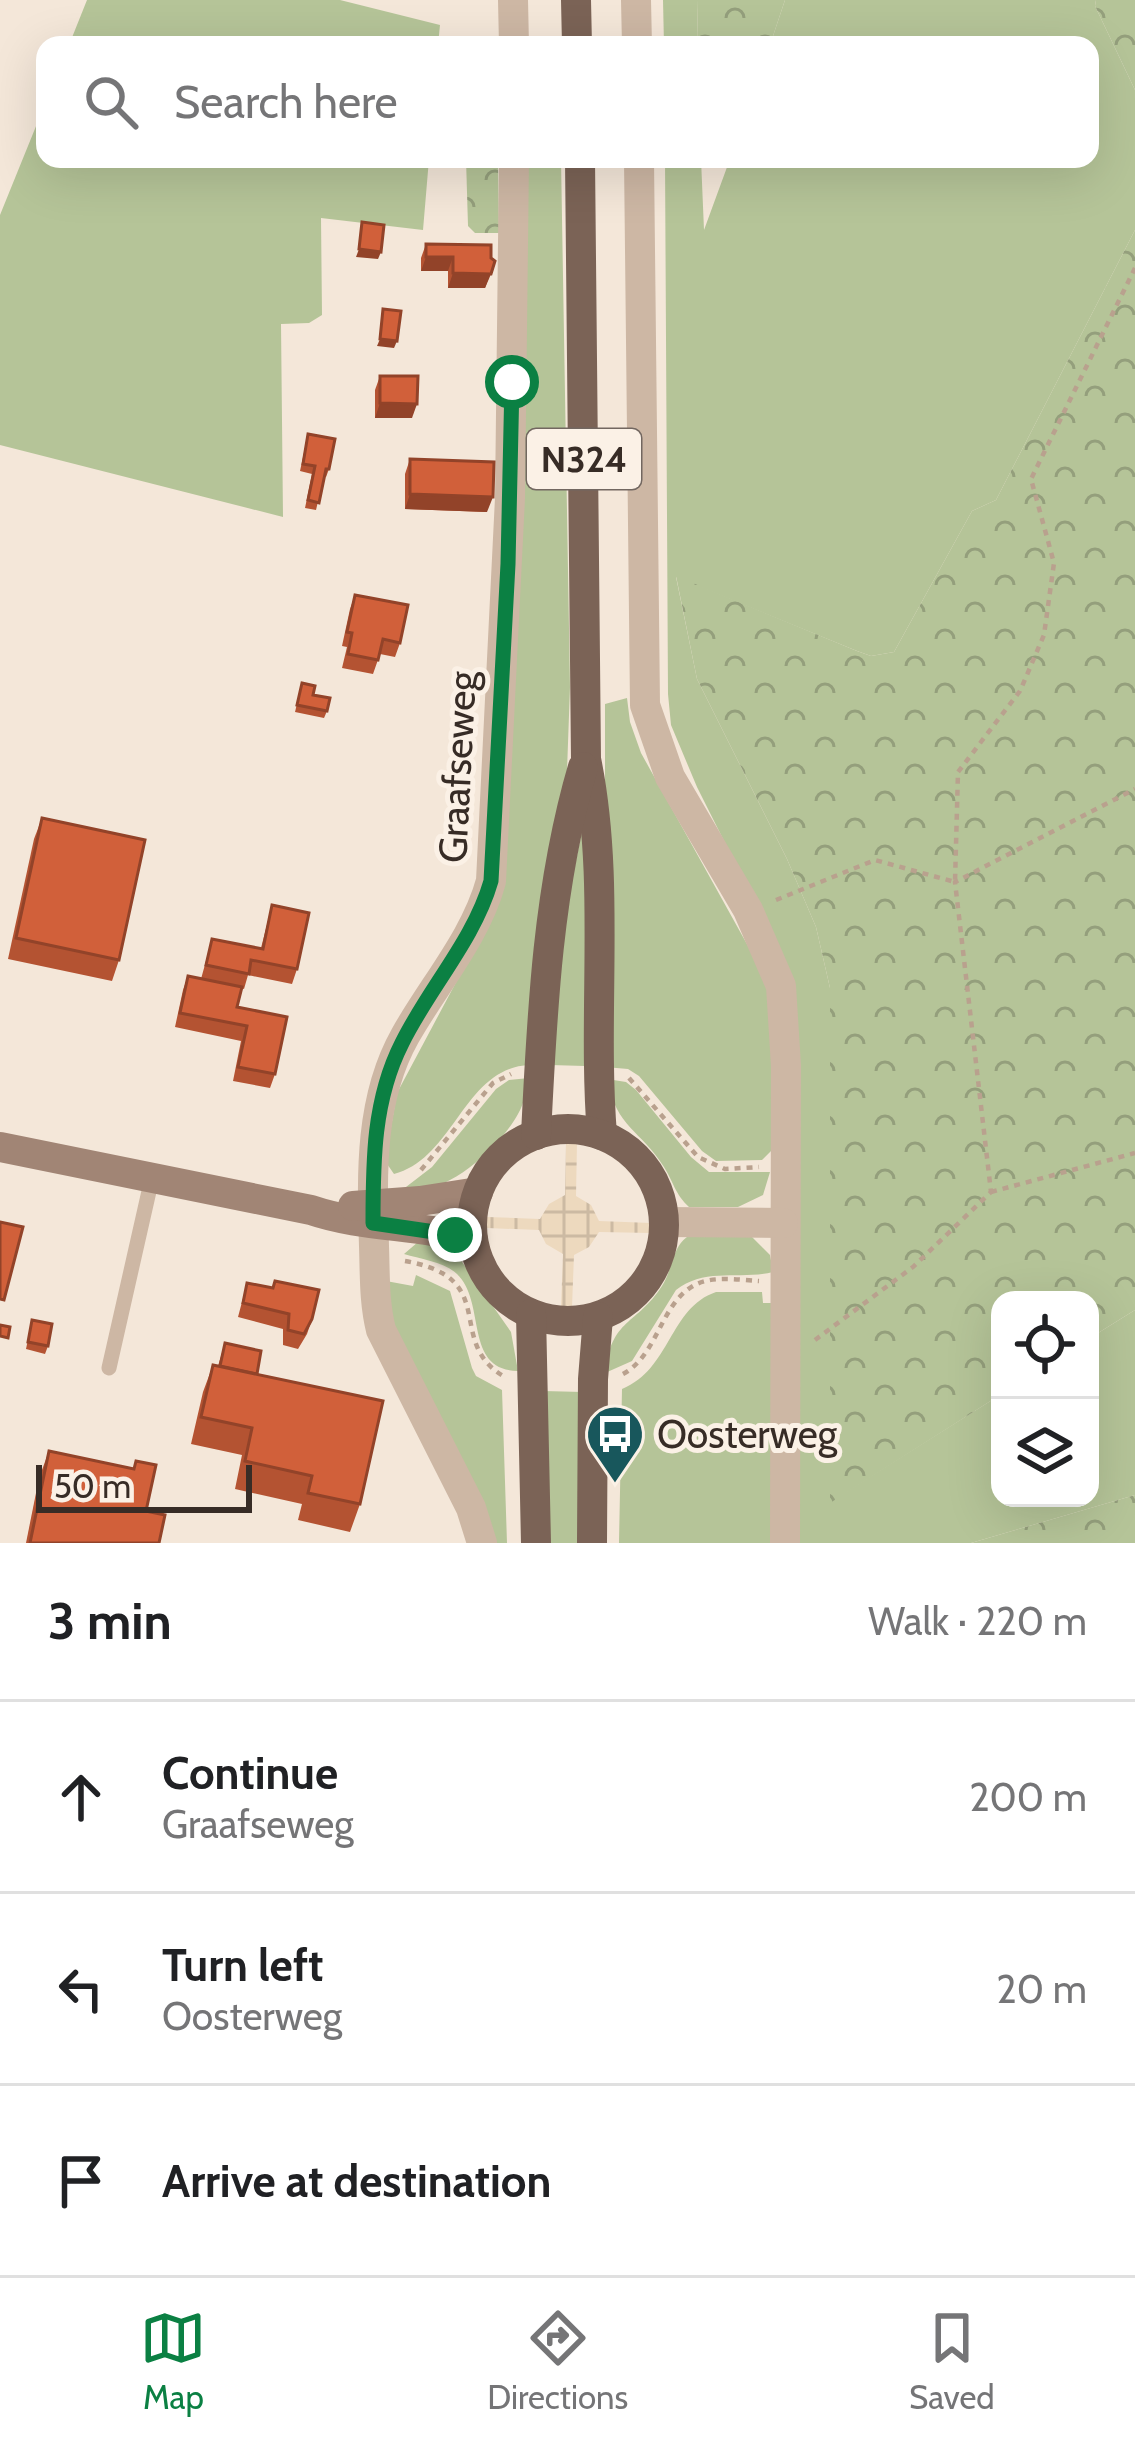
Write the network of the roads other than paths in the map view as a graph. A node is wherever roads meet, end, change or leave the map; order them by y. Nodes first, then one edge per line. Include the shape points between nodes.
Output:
1 (513, 0) edge
2 (576, 0) edge
3 (636, 0) edge
4 (514, 36) edge
5 (578, 36) edge
6 (637, 36) edge
7 (514, 168) edge
8 (580, 168) edge
9 (639, 168) edge
10 (586, 759) junction
11 (536, 1135) junction
12 (602, 1135) junction
13 (0, 1147) edge
14 (152, 1178) junction
15 (478, 1192) junction
16 (373, 1214) junction
17 (664, 1222) junction
18 (783, 1223) junction
19 (473, 1240) junction
20 (531, 1314) junction
21 (598, 1317) junction
22 (109, 1368) dead end
23 (482, 1543) edge
24 (536, 1543) edge
25 (592, 1543) edge
26 (785, 1543) edge

1 - 4 street
2 - 5 main road
3 - 6 street
7 - 16 street, Graafseweg via 510,498 491,881 393,1062 375,1134
8 - 10 main road, N324
9 - 18 street via 645,705 670,777 748,910 781,986
10 - 11 main road, N324 via 549,936
10 - 12 main road, N324 via 596,807
11 - 12 main road
11 - 15 main road via 511,1148
12 - 17 main road via 646,1169
13 - 14 street
14 - 16 street via 340,1220
14 - 22 lane
15 - 16 street
15 - 19 main road
16 - 19 street
16 - 23 street, Graafseweg via 381,1330
17 - 18 street
17 - 21 main road via 646,1280
18 - 26 street
19 - 20 main road via 492,1285
20 - 21 main road
20 - 24 main road
21 - 25 main road

